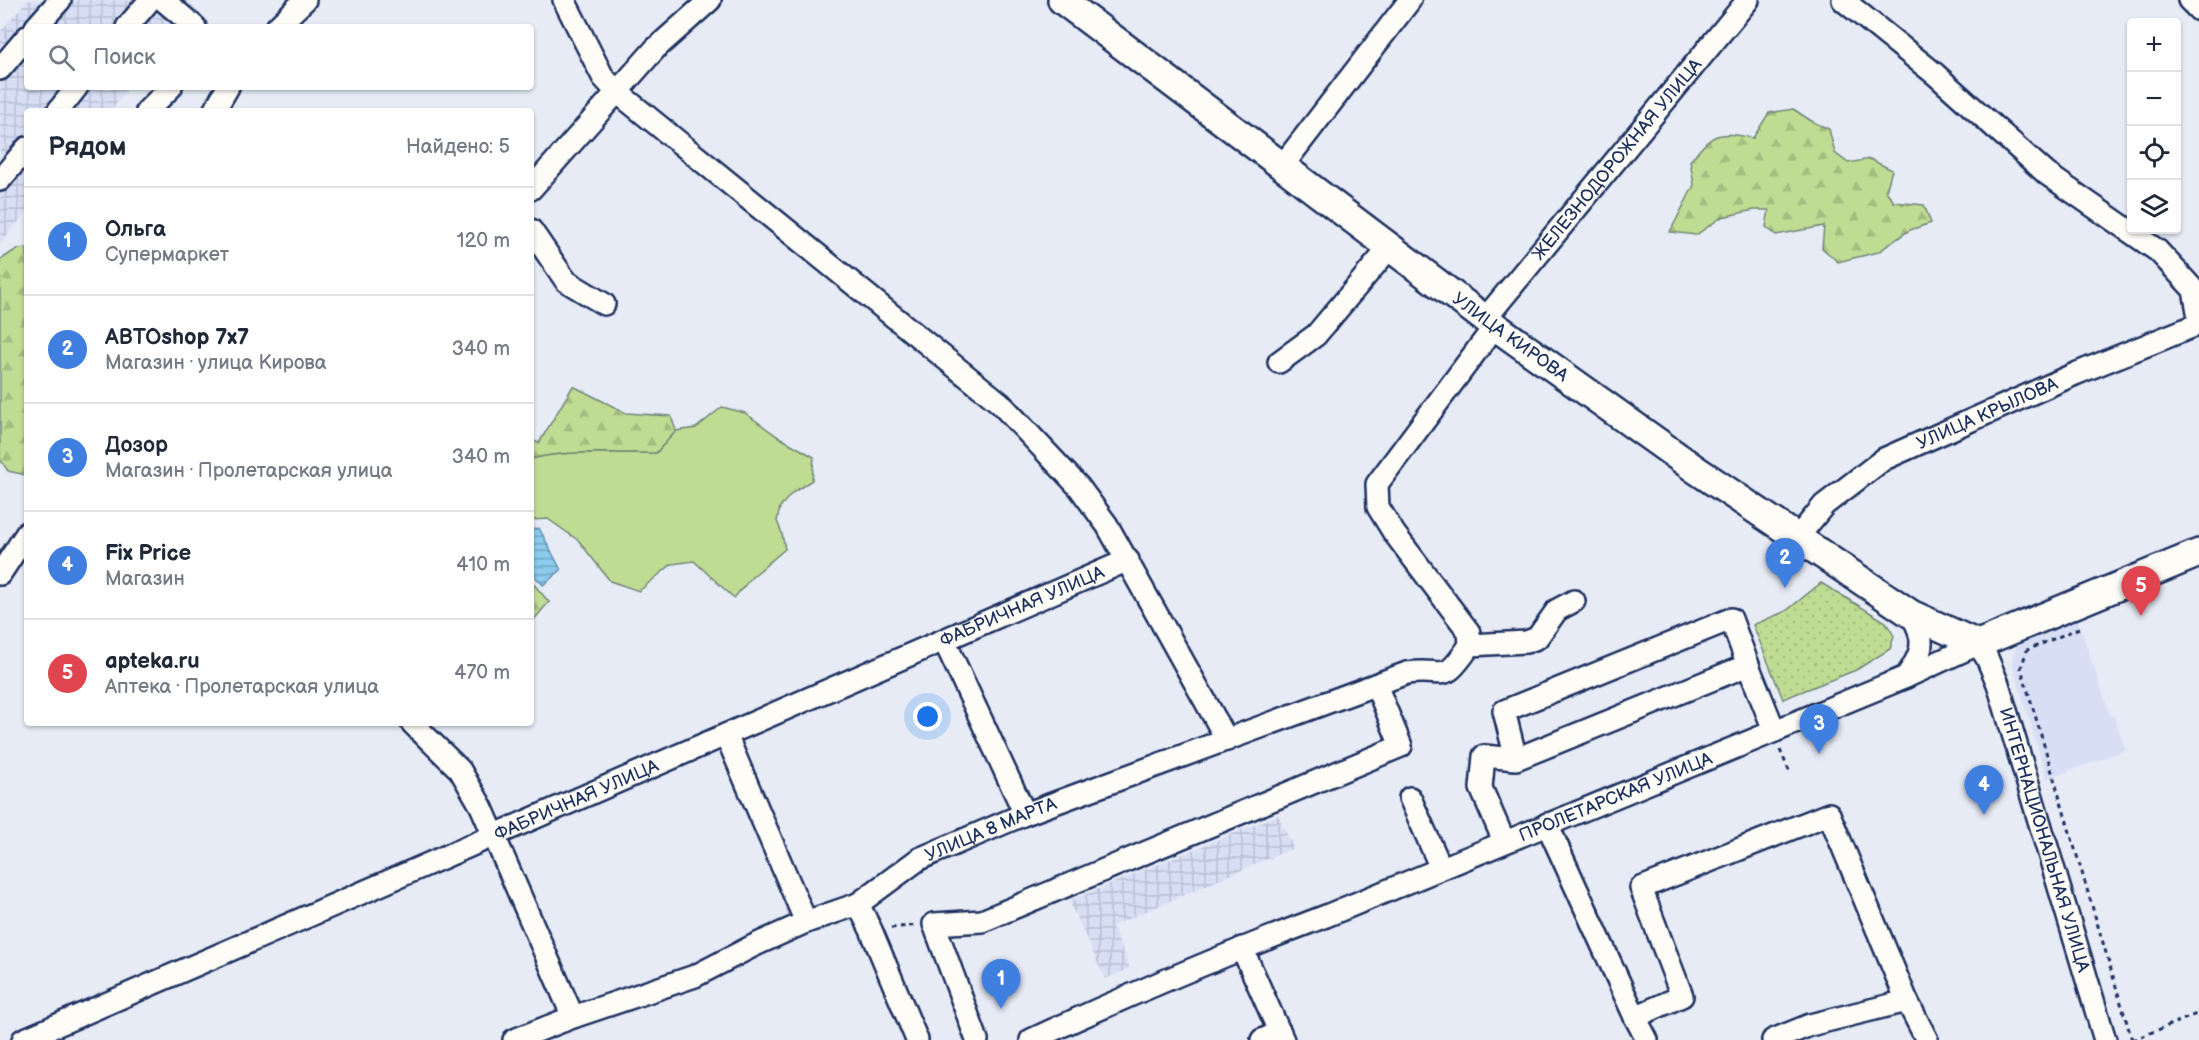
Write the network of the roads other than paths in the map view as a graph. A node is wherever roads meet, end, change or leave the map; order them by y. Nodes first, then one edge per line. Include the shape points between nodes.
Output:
1 (60, 0) edge
2 (150, 0) edge
3 (163, 0) edge
4 (305, 0) edge
5 (564, 0) edge
6 (710, 0) edge
7 (1062, 0) edge
8 (1410, 0) edge
9 (1748, 0) edge
10 (1843, 0) edge
11 (2189, 0) edge
12 (2199, 10) edge
13 (39, 24) edge
14 (130, 24) edge
15 (191, 24) edge
16 (280, 24) edge
17 (24, 41) edge
18 (0, 69) edge
19 (75, 90) edge
20 (168, 90) edge
21 (226, 90) edge
22 (617, 92) junction
23 (60, 108) edge
24 (150, 108) edge
25 (216, 108) edge
26 (24, 152) edge
27 (1283, 165) junction
28 (0, 180) edge
29 (534, 186) edge
30 (534, 234) edge
31 (1390, 247) junction
32 (604, 304) dead end
33 (2199, 317) edge
34 (1490, 323) junction
35 (2199, 324) edge
36 (1279, 362) dead end
37 (24, 538) edge
38 (1797, 538) junction
39 (2199, 553) edge
40 (1128, 560) junction
41 (0, 574) edge
42 (1574, 601) dead end
43 (1911, 614) junction
44 (944, 640) junction
45 (1978, 644) junction
46 (1470, 645) junction
47 (1748, 665) junction
48 (1906, 677) junction
49 (1376, 685) junction
50 (415, 726) edge
51 (1774, 730) junction
52 (726, 735) junction
53 (1227, 740) junction
54 (1516, 759) junction
55 (1410, 798) dead end
56 (1025, 814) junction
57 (1547, 824) junction
58 (495, 834) junction
59 (1504, 842) junction
60 (1441, 868) junction
61 (858, 904) junction
62 (806, 922) junction
63 (1242, 948) junction
64 (1907, 1001) junction
65 (573, 1017) junction
66 (1635, 1017) junction
67 (1275, 1037) edge
68 (23, 1040) edge
69 (514, 1040) edge
70 (918, 1040) edge
71 (977, 1040) edge
72 (1031, 1040) edge
73 (1647, 1040) edge
74 (1773, 1040) edge
75 (1927, 1040) edge
76 (2105, 1040) edge

1 - 13 street
2 - 14 street
3 - 15 street
4 - 16 street
5 - 22 street via 603,77
6 - 22 street via 655,49
7 - 27 main road, УЛИЦА КИРОВА
8 - 27 street
9 - 34 street, ЖЕЛЕЗНОДОРОЖНАЯ УЛИЦА
10 - 33 street via 1935,74 2047,174 2158,250 2194,290
11 - 12 street
17 - 18 street
19 - 23 street
20 - 24 street
21 - 25 street
22 - 29 street
22 - 40 street via 1000,403 1079,487
26 - 28 street
27 - 31 main road, УЛИЦА КИРОВА
30 - 32 street via 566,281
31 - 34 main road, УЛИЦА КИРОВА
31 - 36 street via 1316,335
34 - 38 main road, УЛИЦА КИРОВА
34 - 46 street, ЖЕЛЕЗНОДОРОЖНАЯ УЛИЦА via 1377,484 1378,507 1469,632
35 - 38 street, УЛИЦА КРЫЛОВА via 1884,459 1824,505
37 - 41 street
38 - 43 main road, УЛИЦА КИРОВА
39 - 45 main road, ПРОЛЕТАРСКАЯ УЛИЦА
40 - 44 street, ФАБРИЧНАЯ УЛИЦА
40 - 53 street
42 - 46 street via 1557,610 1537,638
43 - 45 main road, УЛИЦА КИРОВА
43 - 48 street via 1919,626 1921,651
44 - 52 street, ФАБРИЧНАЯ УЛИЦА
44 - 56 street
45 - 48 street, ПРОЛЕТАРСКАЯ УЛИЦА
45 - 76 street, ИНТЕРНАЦИОНАЛЬНАЯ УЛИЦА via 1998,684
46 - 49 street, УЛИЦА 8 МАРТА via 1447,673 1407,672
47 - 51 street
47 - 54 street
47 - 54 street via 1731,619 1525,702 1504,711
48 - 51 street, ПРОЛЕТАРСКАЯ УЛИЦА
49 - 53 street, УЛИЦА 8 МАРТА
49 - 71 street via 1401,746 982,921 934,924
50 - 58 street via 460,770
51 - 57 street, ПРОЛЕТАРСКАЯ УЛИЦА
52 - 58 street, ФАБРИЧНАЯ УЛИЦА
52 - 62 street
53 - 56 street, УЛИЦА 8 МАРТА
54 - 59 street via 1485,756 1481,788
55 - 60 street
56 - 61 street, УЛИЦА 8 МАРТА via 919,859
57 - 59 street, ПРОЛЕТАРСКАЯ УЛИЦА
57 - 66 street
58 - 65 street
58 - 68 street, ФАБРИЧНАЯ УЛИЦА
59 - 60 street, ПРОЛЕТАРСКАЯ УЛИЦА
60 - 63 street, ПРОЛЕТАРСКАЯ УЛИЦА
61 - 62 street, УЛИЦА 8 МАРТА
61 - 70 street
62 - 65 street, УЛИЦА 8 МАРТА via 695,976
63 - 67 street
63 - 72 street, ПРОЛЕТАРСКАЯ УЛИЦА
64 - 66 street via 1829,814 1641,888 1682,996
64 - 74 street via 1810,1025
64 - 75 street
65 - 69 street, УЛИЦА 8 МАРТА
66 - 73 street

